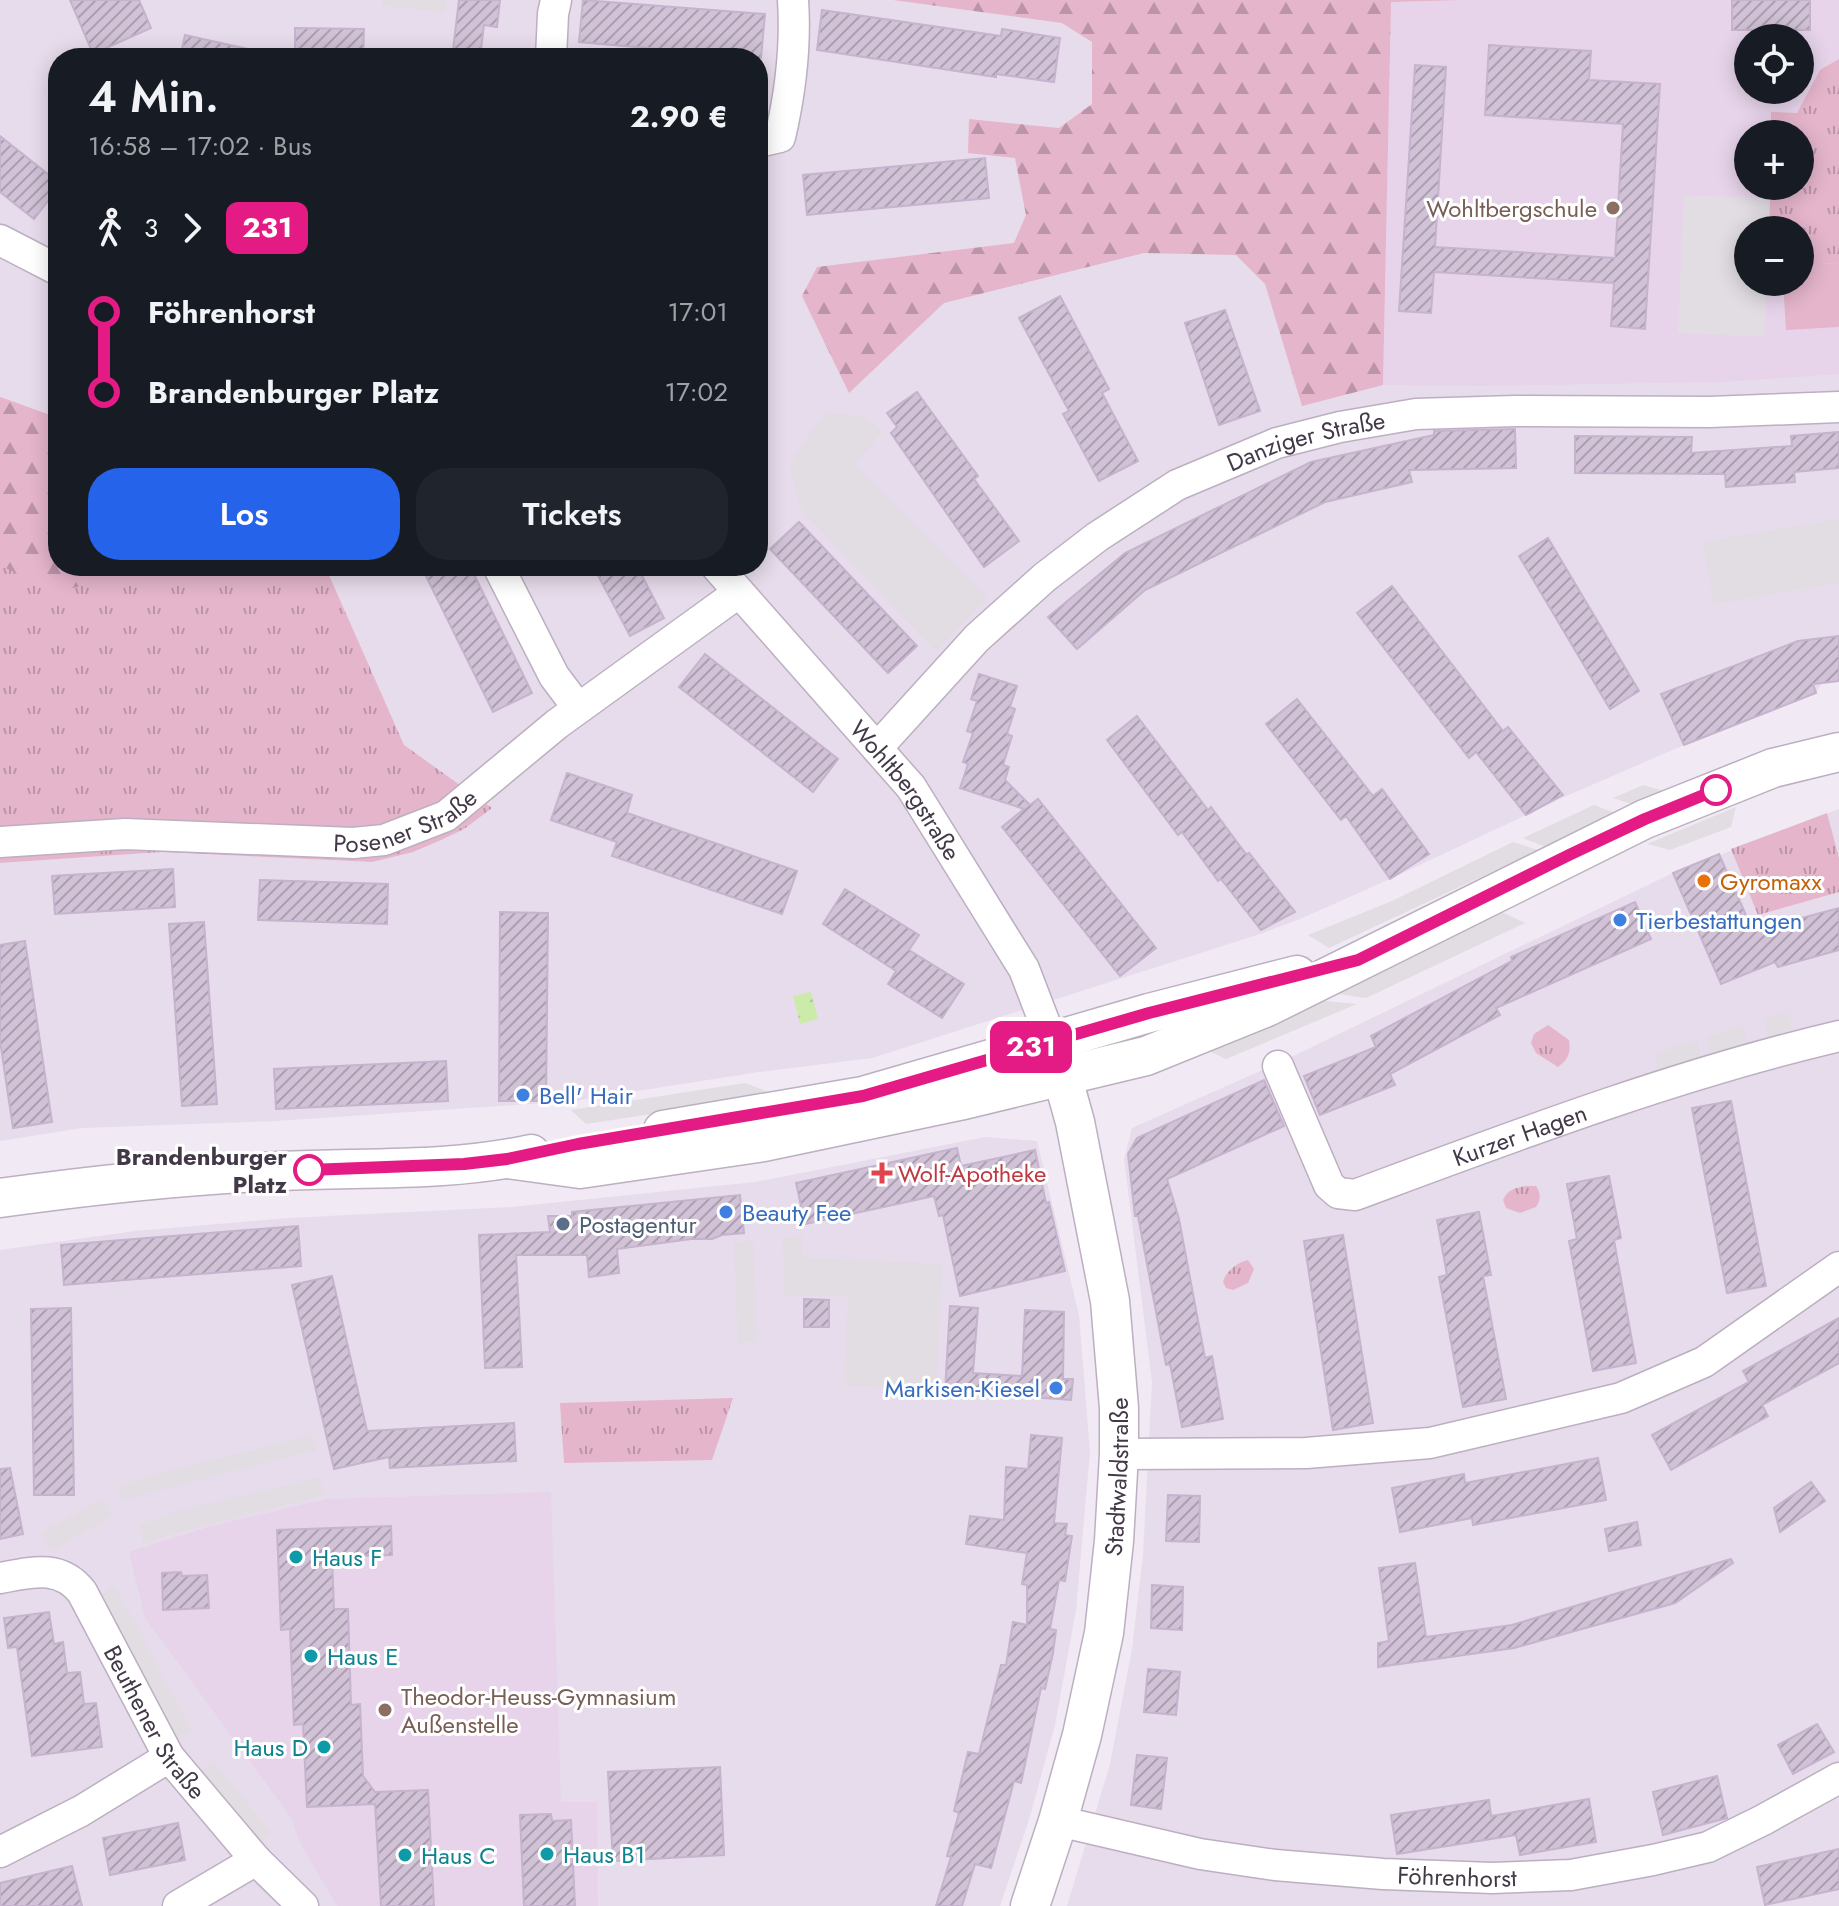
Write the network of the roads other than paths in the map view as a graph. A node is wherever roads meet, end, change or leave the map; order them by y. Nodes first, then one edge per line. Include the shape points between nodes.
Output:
1 (556, 0) edge
2 (793, 10) edge
3 (551, 48) edge
4 (768, 140) edge
5 (0, 240) edge
6 (48, 265) edge
7 (1839, 407) edge
8 (503, 576) edge
9 (724, 576) edge
10 (738, 593) junction
11 (578, 708) junction
12 (877, 748) junction
13 (1838, 755) edge
14 (0, 842) edge
15 (1839, 1036) edge
16 (1058, 1059) junction
17 (1278, 1066) dead end
18 (0, 1198) edge
19 (1839, 1267) edge
20 (1119, 1454) junction
21 (0, 1578) edge
22 (169, 1757) junction
23 (1839, 1778) edge
24 (1058, 1821) junction
25 (0, 1852) edge
26 (256, 1860) junction
27 (178, 1906) edge
28 (303, 1906) edge
29 (1030, 1906) edge

1 - 3 street
2 - 4 street via 786,112 780,137
5 - 6 street
7 - 12 street, Danziger Straße via 1416,414 1277,443 1177,485 1097,537 983,632
8 - 11 street via 554,676
9 - 10 street, Wohltbergstraße
10 - 11 street, Posener Straße
10 - 12 street, Wohltbergstraße
11 - 14 street, Posener Straße via 446,816 384,840 125,834
12 - 16 street, Wohltbergstraße via 911,787 1024,969
13 - 16 street via 1773,768 1645,819 1267,1007 1146,1056
15 - 17 street, Kurzer Hagen via 1621,1099 1355,1195 1338,1193 1329,1185
16 - 18 street via 764,1142 599,1167 507,1159 152,1180
16 - 20 street, Stadtwaldstraße via 1110,1301
19 - 20 street via 1704,1362 1621,1398 1430,1443 1306,1453
20 - 24 street, Stadtwaldstraße via 1104,1633
21 - 22 street, Beuthener Straße via 57,1573 72,1580
22 - 25 street
22 - 26 street, Beuthener Straße
23 - 24 street, Föhrenhorst via 1708,1847 1571,1875 1492,1878 1275,1865 1200,1854
24 - 29 street, Stadtwaldstraße
26 - 27 street
26 - 28 street, Beuthener Straße

